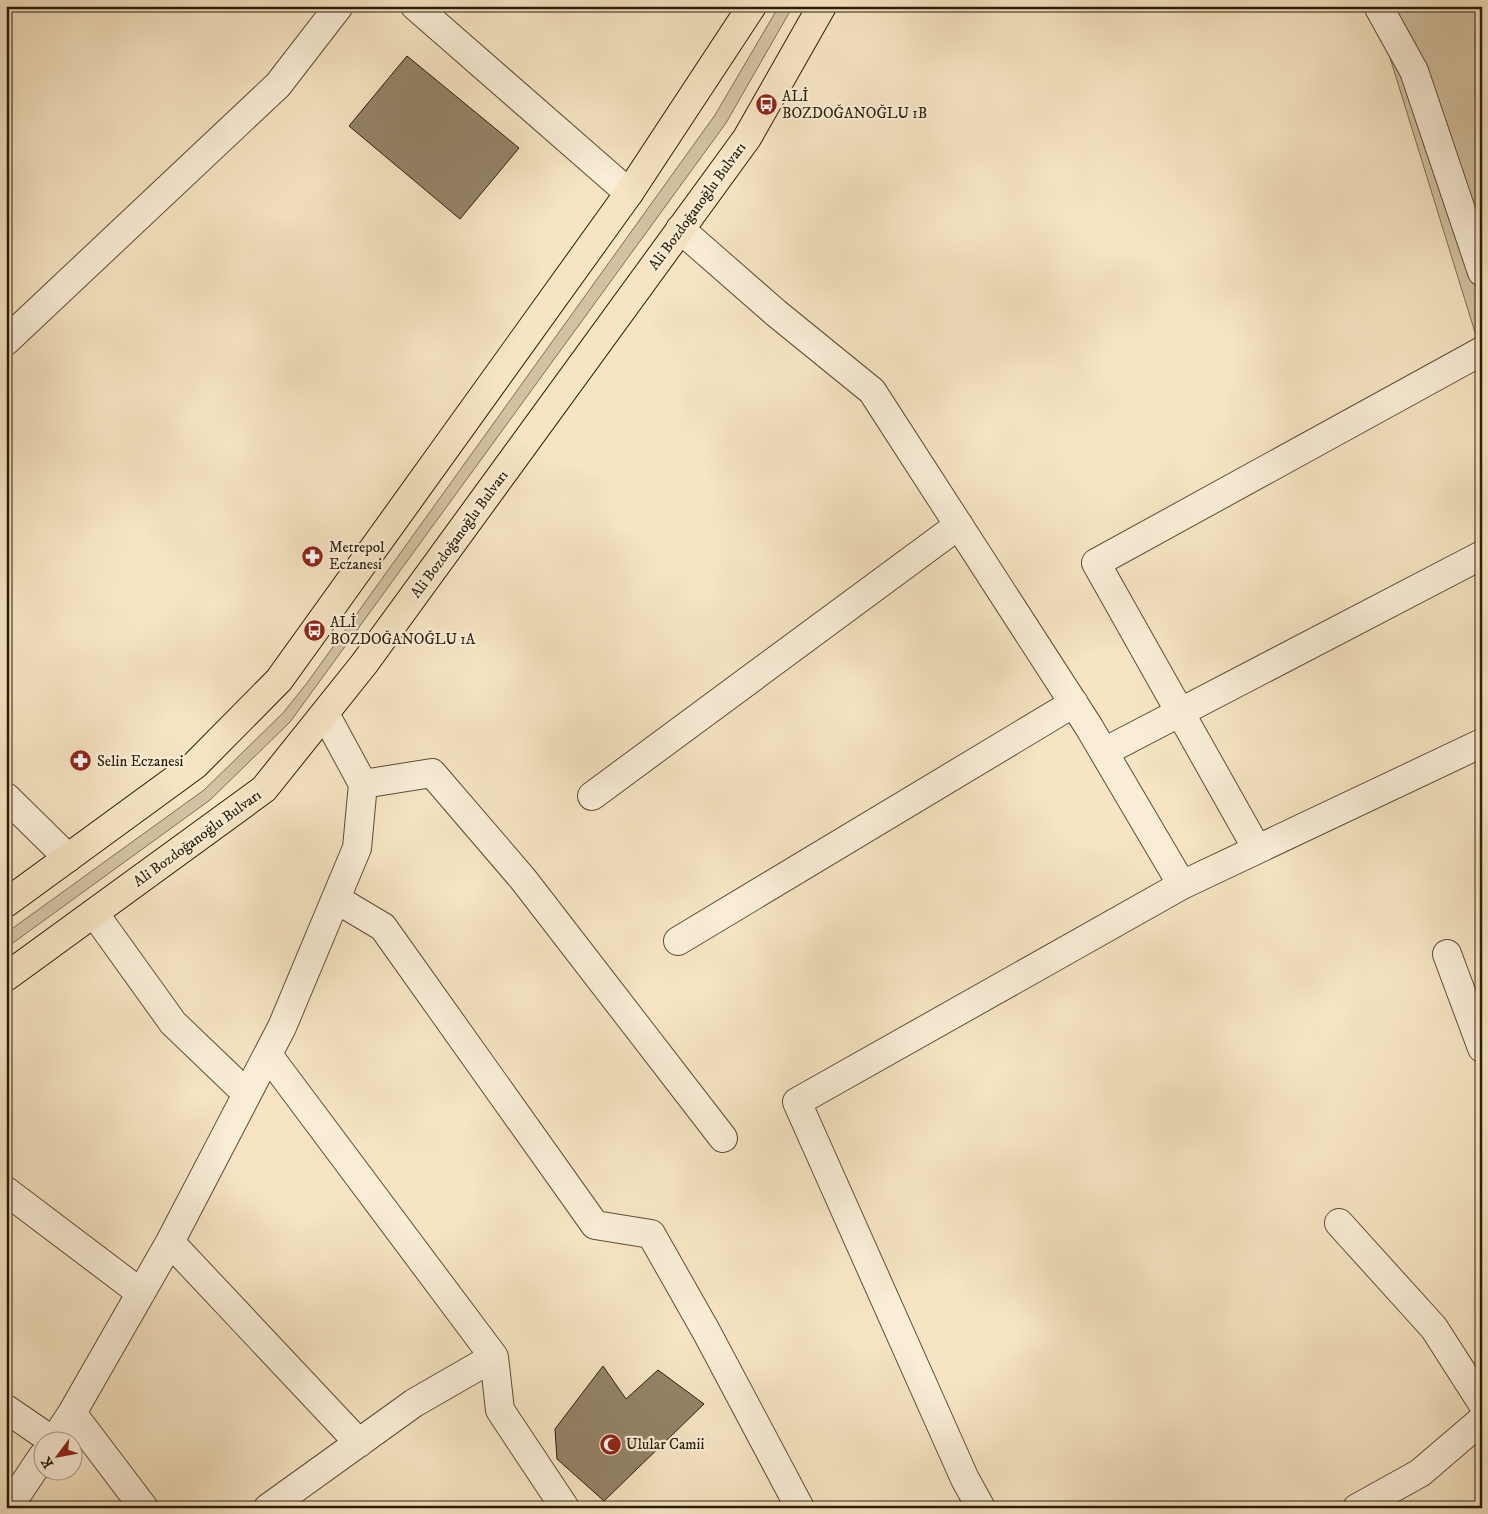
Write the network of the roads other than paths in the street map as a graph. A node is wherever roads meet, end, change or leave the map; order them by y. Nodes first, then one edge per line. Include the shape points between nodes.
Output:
1 (340, 6) edge
2 (415, 6) edge
3 (752, 6) edge
4 (822, 6) edge
5 (1378, 6) edge
6 (629, 193) junction
7 (680, 229) junction
8 (1482, 272) edge
9 (6, 340) edge
10 (1482, 351) edge
11 (959, 525) junction
12 (1482, 555) edge
13 (1074, 703) junction
14 (1182, 711) junction
15 (325, 714) junction
16 (1482, 743) edge
17 (1104, 752) junction
18 (363, 784) junction
19 (592, 796) dead end
20 (6, 797) edge
21 (1257, 849) junction
22 (68, 858) junction
23 (1182, 885) junction
24 (336, 899) junction
25 (6, 903) edge
26 (94, 913) junction
27 (678, 941) dead end
28 (1447, 954) dead end
29 (6, 977) edge
30 (1482, 1048) edge
31 (268, 1055) junction
32 (247, 1094) junction
33 (723, 1138) dead end
34 (6, 1191) edge
35 (1339, 1223) dead end
36 (170, 1242) junction
37 (141, 1293) junction
38 (494, 1357) junction
39 (1482, 1403) edge
40 (6, 1409) edge
41 (72, 1413) junction
42 (1482, 1420) edge
43 (40, 1432) edge
44 (59, 1432) edge
45 (359, 1442) junction
46 (32, 1472) edge
47 (8, 1508) edge
48 (144, 1508) edge
49 (268, 1508) edge
50 (565, 1508) edge
51 (800, 1508) edge
52 (980, 1508) edge
53 (1357, 1508) edge

1 - 9 street via 278,86
2 - 6 street
3 - 6 main road
4 - 7 main road, Ali Bozdoğanoğlu Bulvarı via 747,138
5 - 8 street via 1414,71
6 - 22 main road via 279,680 195,765
7 - 11 street via 872,392
7 - 15 main road, Ali Bozdoğanoğlu Bulvarı
10 - 14 street via 1096,563
11 - 13 street
11 - 19 street
12 - 14 street
13 - 17 street
13 - 27 street
14 - 17 street
14 - 21 street
15 - 18 street
15 - 26 main road, Ali Bozdoğanoğlu Bulvarı via 264,789
16 - 21 street
17 - 23 street
18 - 24 street via 357,848
18 - 33 street via 432,773 523,879
20 - 22 street
21 - 23 street
22 - 25 main road
23 - 52 street via 797,1102
24 - 31 street
24 - 51 street via 383,926 595,1225 651,1234
26 - 29 main road, Ali Bozdoğanoğlu Bulvarı
26 - 32 street via 173,1022
28 - 30 street
31 - 32 street
31 - 38 street
32 - 36 street
34 - 37 street
35 - 39 street via 1434,1328
36 - 37 street
36 - 45 street
37 - 41 street
38 - 45 street via 414,1402
38 - 50 street via 500,1410
40 - 43 street
41 - 44 street
41 - 48 street
42 - 53 street via 1420,1473
45 - 49 street
46 - 47 street

